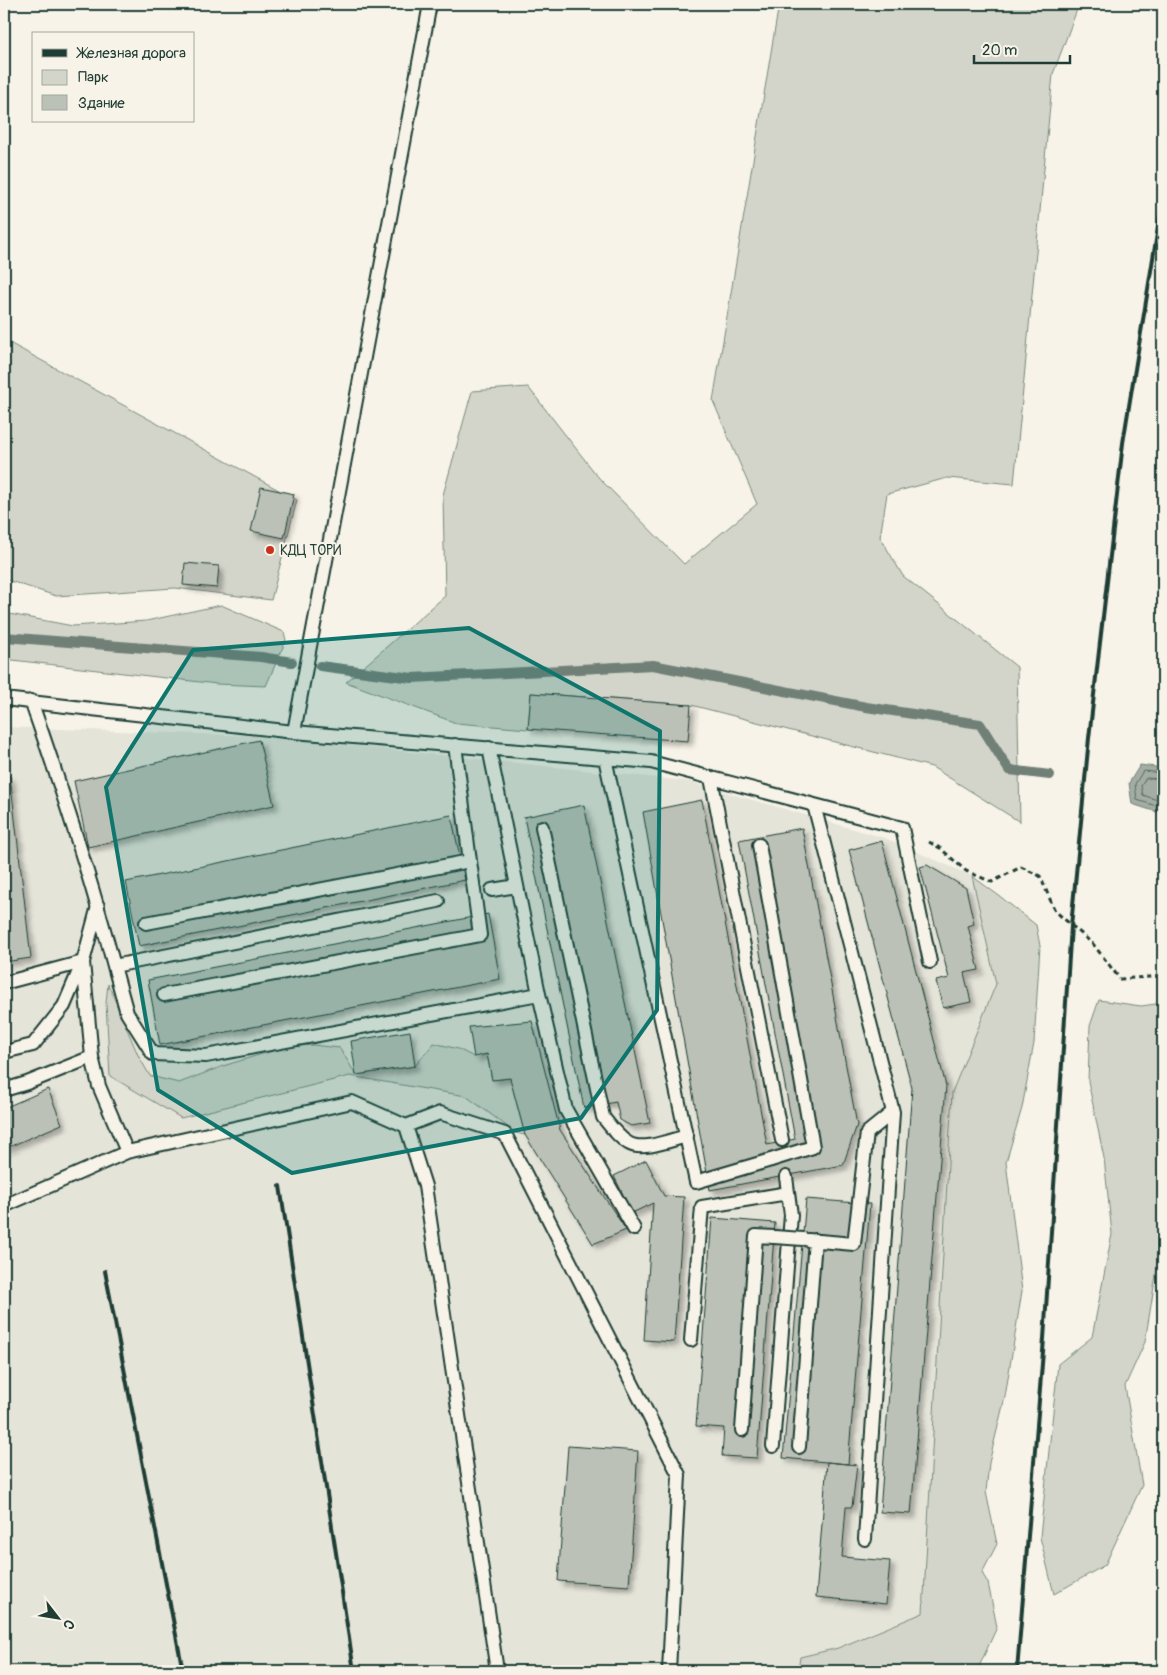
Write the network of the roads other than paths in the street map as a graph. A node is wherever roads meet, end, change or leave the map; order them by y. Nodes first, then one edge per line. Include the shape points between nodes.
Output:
1 (430, 4) edge
2 (4, 699) edge
3 (31, 701) junction
4 (294, 732) junction
5 (455, 745) junction
6 (489, 748) junction
7 (605, 758) junction
8 (711, 778) junction
9 (814, 805) junction
10 (542, 827) dead end
11 (759, 845) dead end
12 (470, 861) junction
13 (517, 886) junction
14 (492, 890) dead end
15 (438, 901) dead end
16 (98, 906) junction
17 (146, 923) dead end
18 (83, 962) junction
19 (930, 962) dead end
20 (114, 966) junction
21 (4, 983) edge
22 (539, 994) junction
23 (164, 995) dead end
24 (4, 1052) edge
25 (92, 1057) junction
26 (4, 1090) edge
27 (893, 1112) junction
28 (406, 1126) junction
29 (687, 1136) junction
30 (782, 1140) dead end
31 (127, 1152) junction
32 (786, 1176) dead end
33 (788, 1193) junction
34 (4, 1206) edge
35 (634, 1229) dead end
36 (809, 1240) junction
37 (691, 1340) dead end
38 (742, 1430) dead end
39 (773, 1446) dead end
40 (799, 1447) dead end
41 (864, 1539) dead end
42 (497, 1671) edge
43 (668, 1671) edge

1 - 4 lane
2 - 3 lane
3 - 4 lane
3 - 16 lane
4 - 5 lane
5 - 6 lane
5 - 12 lane
6 - 7 lane
6 - 13 lane
7 - 8 lane via 651,762
7 - 29 lane
8 - 9 lane
8 - 30 lane
9 - 19 lane via 902,828
9 - 27 lane
10 - 29 lane via 602,1117 629,1144 651,1146
11 - 29 lane, bridge via 813,1147 696,1182
12 - 17 lane
12 - 23 lane via 480,935
13 - 14 lane
13 - 22 lane
15 - 20 lane
16 - 18 lane
16 - 20 lane
18 - 21 lane
18 - 24 lane via 64,1006 33,1045
18 - 25 lane
20 - 22 lane via 126,1013 153,1054 206,1056
22 - 35 lane via 566,1110
25 - 26 lane
25 - 31 lane via 99,1086
27 - 36 lane via 866,1133 854,1244
27 - 41 lane
28 - 31 lane via 352,1102
28 - 42 lane via 426,1186
28 - 43 lane via 440,1113 506,1134 679,1475
31 - 34 lane
32 - 33 lane
33 - 37 lane via 702,1207
33 - 39 lane via 791,1215
36 - 38 lane, bridge via 756,1236
36 - 40 lane

